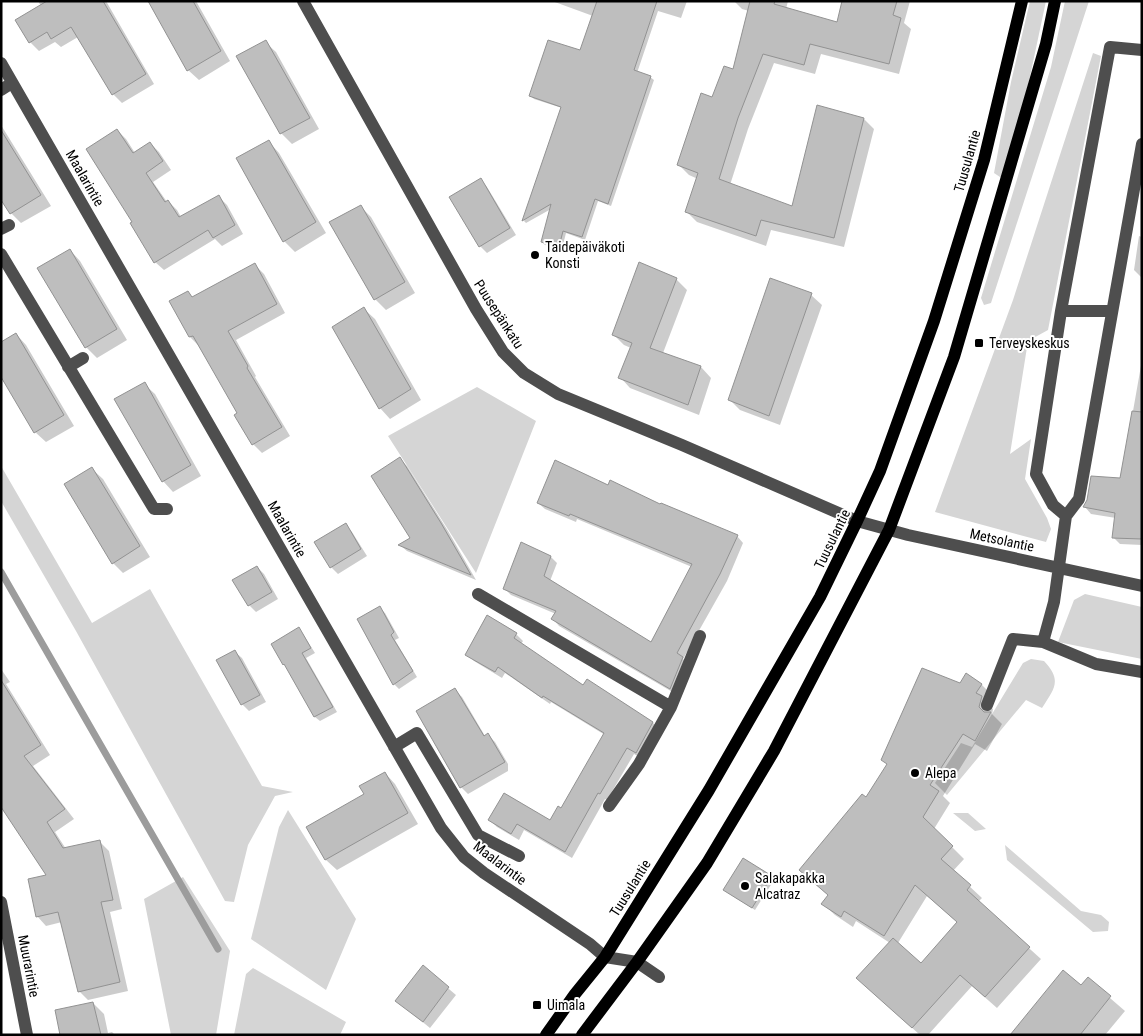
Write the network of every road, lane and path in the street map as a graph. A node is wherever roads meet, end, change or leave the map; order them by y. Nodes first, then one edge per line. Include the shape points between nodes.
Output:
1 (303, 1) edge
2 (1022, 1) edge
3 (1055, 1) edge
4 (1142, 50) edge
5 (1, 63) edge
6 (7, 86) edge
7 (1142, 144) edge
8 (1, 254) edge
9 (1061, 310) junction
10 (1112, 311) junction
11 (82, 358) dead end
12 (68, 367) junction
13 (167, 509) dead end
14 (1066, 516) junction
15 (857, 522) junction
16 (889, 530) junction
17 (1059, 568) junction
18 (1142, 586) edge
19 (478, 594) dead end
20 (700, 636) dead end
21 (1043, 642) junction
22 (1142, 672) edge
23 (986, 705) dead end
24 (671, 707) junction
25 (394, 747) junction
26 (610, 806) dead end
27 (519, 856) dead end
28 (1, 902) edge
29 (605, 957) junction
30 (637, 962) junction
31 (659, 977) dead end
32 (27, 1035) edge
33 (546, 1035) edge
34 (582, 1035) edge

1 - 15 street, Puusepänkatu via 476,309 503,352 524,373 558,394
2 - 15 main road, Tuusulantie via 984,160 934,322 880,471
3 - 16 main road via 1046,44 954,357
4 - 9 street via 1110,47
5 - 6 street, Maalarintie
6 - 25 street, Maalarintie via 306,590
7 - 10 street
8 - 12 street
9 - 10 street
9 - 14 street via 1036,474 1053,505
10 - 14 street via 1079,499
11 - 12 street
12 - 13 street via 154,509
14 - 17 street
15 - 16 street, Metsolantie
15 - 29 main road, Tuusulantie via 820,597 718,774
16 - 17 street, Metsolantie
16 - 30 main road via 774,751 707,863
17 - 18 street, Metsolantie
17 - 21 street
19 - 24 street
20 - 24 street
21 - 22 street via 1096,664
21 - 23 street via 1013,639
24 - 26 street via 639,764
25 - 27 street via 417,733 478,835
25 - 29 street, Maalarintie via 441,828 464,857
28 - 32 street, Muurarintie
29 - 30 street
29 - 33 main road, Tuusulantie
30 - 31 street
30 - 34 main road

